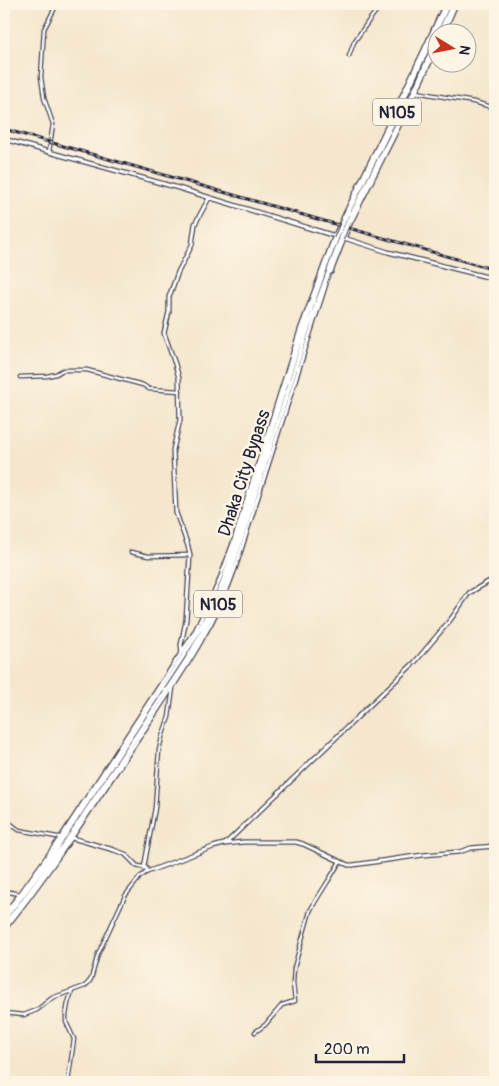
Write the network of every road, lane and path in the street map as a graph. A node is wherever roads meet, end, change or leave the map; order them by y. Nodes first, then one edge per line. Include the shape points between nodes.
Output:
1 (57, 4) edge
2 (385, 4) edge
3 (447, 4) edge
4 (455, 4) edge
5 (447, 22) edge
6 (349, 56) dead end
7 (426, 64) edge
8 (426, 70) edge
9 (416, 92) junction
10 (495, 108) edge
11 (4, 139) edge
12 (49, 152) junction
13 (209, 198) junction
14 (346, 221) junction
15 (339, 238) junction
16 (495, 279) edge
17 (20, 377) dead end
18 (180, 391) junction
19 (131, 552) dead end
20 (190, 556) junction
21 (495, 578) edge
22 (182, 652) junction
23 (174, 684) junction
24 (4, 821) edge
25 (60, 837) junction
26 (72, 838) junction
27 (224, 844) junction
28 (495, 846) edge
29 (340, 861) junction
30 (144, 867) junction
31 (147, 872) junction
32 (4, 891) edge
33 (20, 894) junction
34 (4, 914) edge
35 (4, 918) edge
36 (4, 925) edge
37 (4, 930) edge
38 (72, 991) junction
39 (4, 1013) edge
40 (255, 1032) dead end
41 (68, 1082) edge

1 - 12 street via 44,29 41,77 53,124
2 - 6 street via 354,42
3 - 14 highway, Dhaka City Bypass / N105
3 - 15 main road
4 - 5 highway
7 - 14 highway, Dhaka City Bypass / N105
8 - 9 main road
9 - 10 street
9 - 15 main road
11 - 12 main road
12 - 13 main road
13 - 15 main road
13 - 18 main road via 195,224 192,245 169,296 164,335 176,364
14 - 15 highway, Dhaka City Bypass / N105, bridge
15 - 16 main road
15 - 22 main road via 300,330 218,584
15 - 23 main road via 229,586 202,640
15 - 35 highway, Dhaka City Bypass / N105 via 322,275 222,585 208,615 54,852
15 - 36 highway, Dhaka City Bypass / N105 via 226,586 213,615 66,842
17 - 18 street via 86,370 149,389
18 - 20 main road via 180,420 173,450 176,513
19 - 20 street via 148,556
20 - 22 main road
21 - 27 main road via 469,593 415,662
22 - 25 main road
23 - 26 main road
23 - 30 street via 159,750 155,808
24 - 25 street via 19,830
25 - 33 main road
26 - 30 main road via 124,854 137,866
26 - 37 main road
27 - 29 main road via 296,842
27 - 31 main road
28 - 29 main road via 353,865
29 - 40 street via 310,911 294,968 295,1001 282,1005
30 - 31 main road
31 - 38 street via 125,896 90,982
32 - 33 street
33 - 34 main road
38 - 39 street via 52,998 24,1015
38 - 41 street via 66,1015 74,1039

